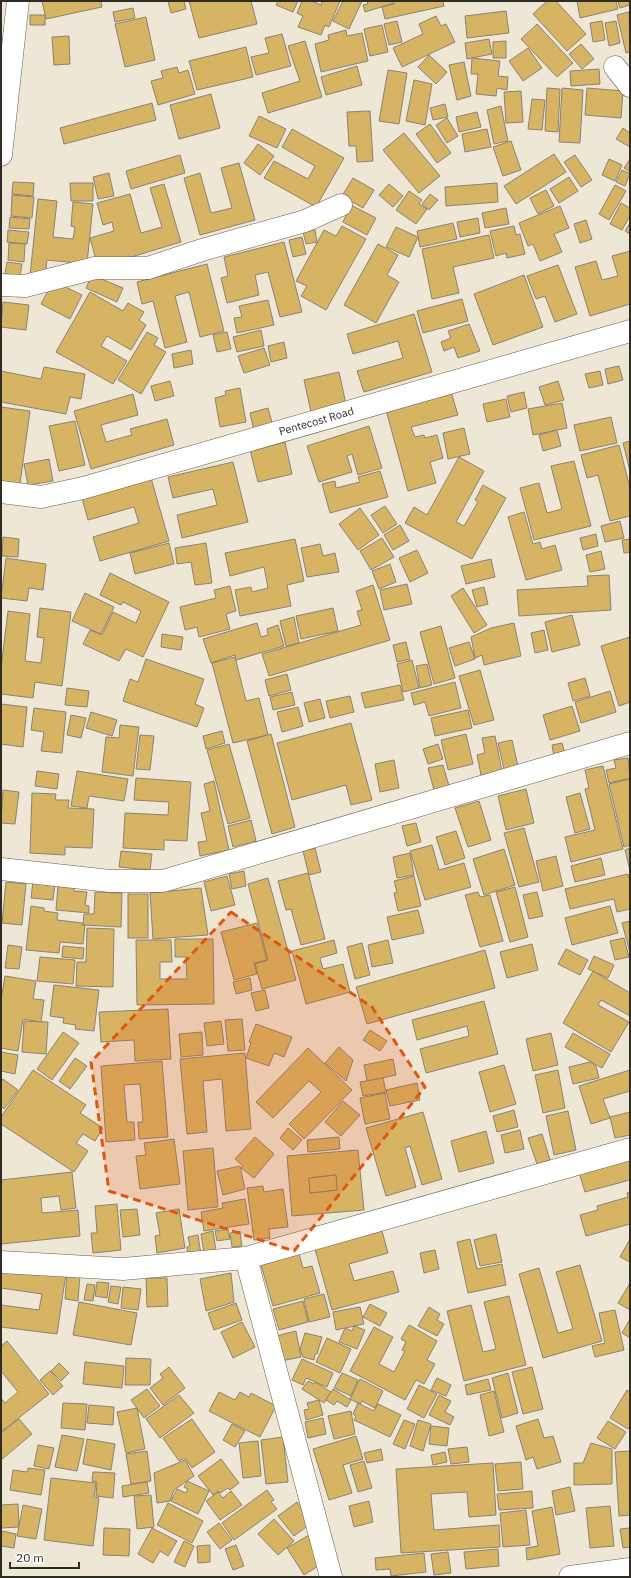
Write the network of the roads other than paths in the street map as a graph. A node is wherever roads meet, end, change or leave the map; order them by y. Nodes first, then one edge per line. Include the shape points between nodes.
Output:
1 (18, 1) edge
2 (615, 67) dead end
3 (630, 86) edge
4 (1, 155) edge
5 (341, 205) dead end
6 (1, 285) edge
7 (630, 331) edge
8 (1, 492) edge
9 (630, 743) edge
10 (1, 869) edge
11 (630, 1149) edge
12 (246, 1258) junction
13 (1, 1262) edge
14 (630, 1569) edge
15 (330, 1577) edge
16 (570, 1577) edge

1 - 4 street
2 - 3 street
5 - 6 street via 305,221 148,268 95,268 24,286
7 - 8 street, Pentecost Road via 83,488 41,496
9 - 10 street via 163,881 110,881
11 - 12 street
12 - 13 street via 123,1269
12 - 15 street
14 - 16 street

